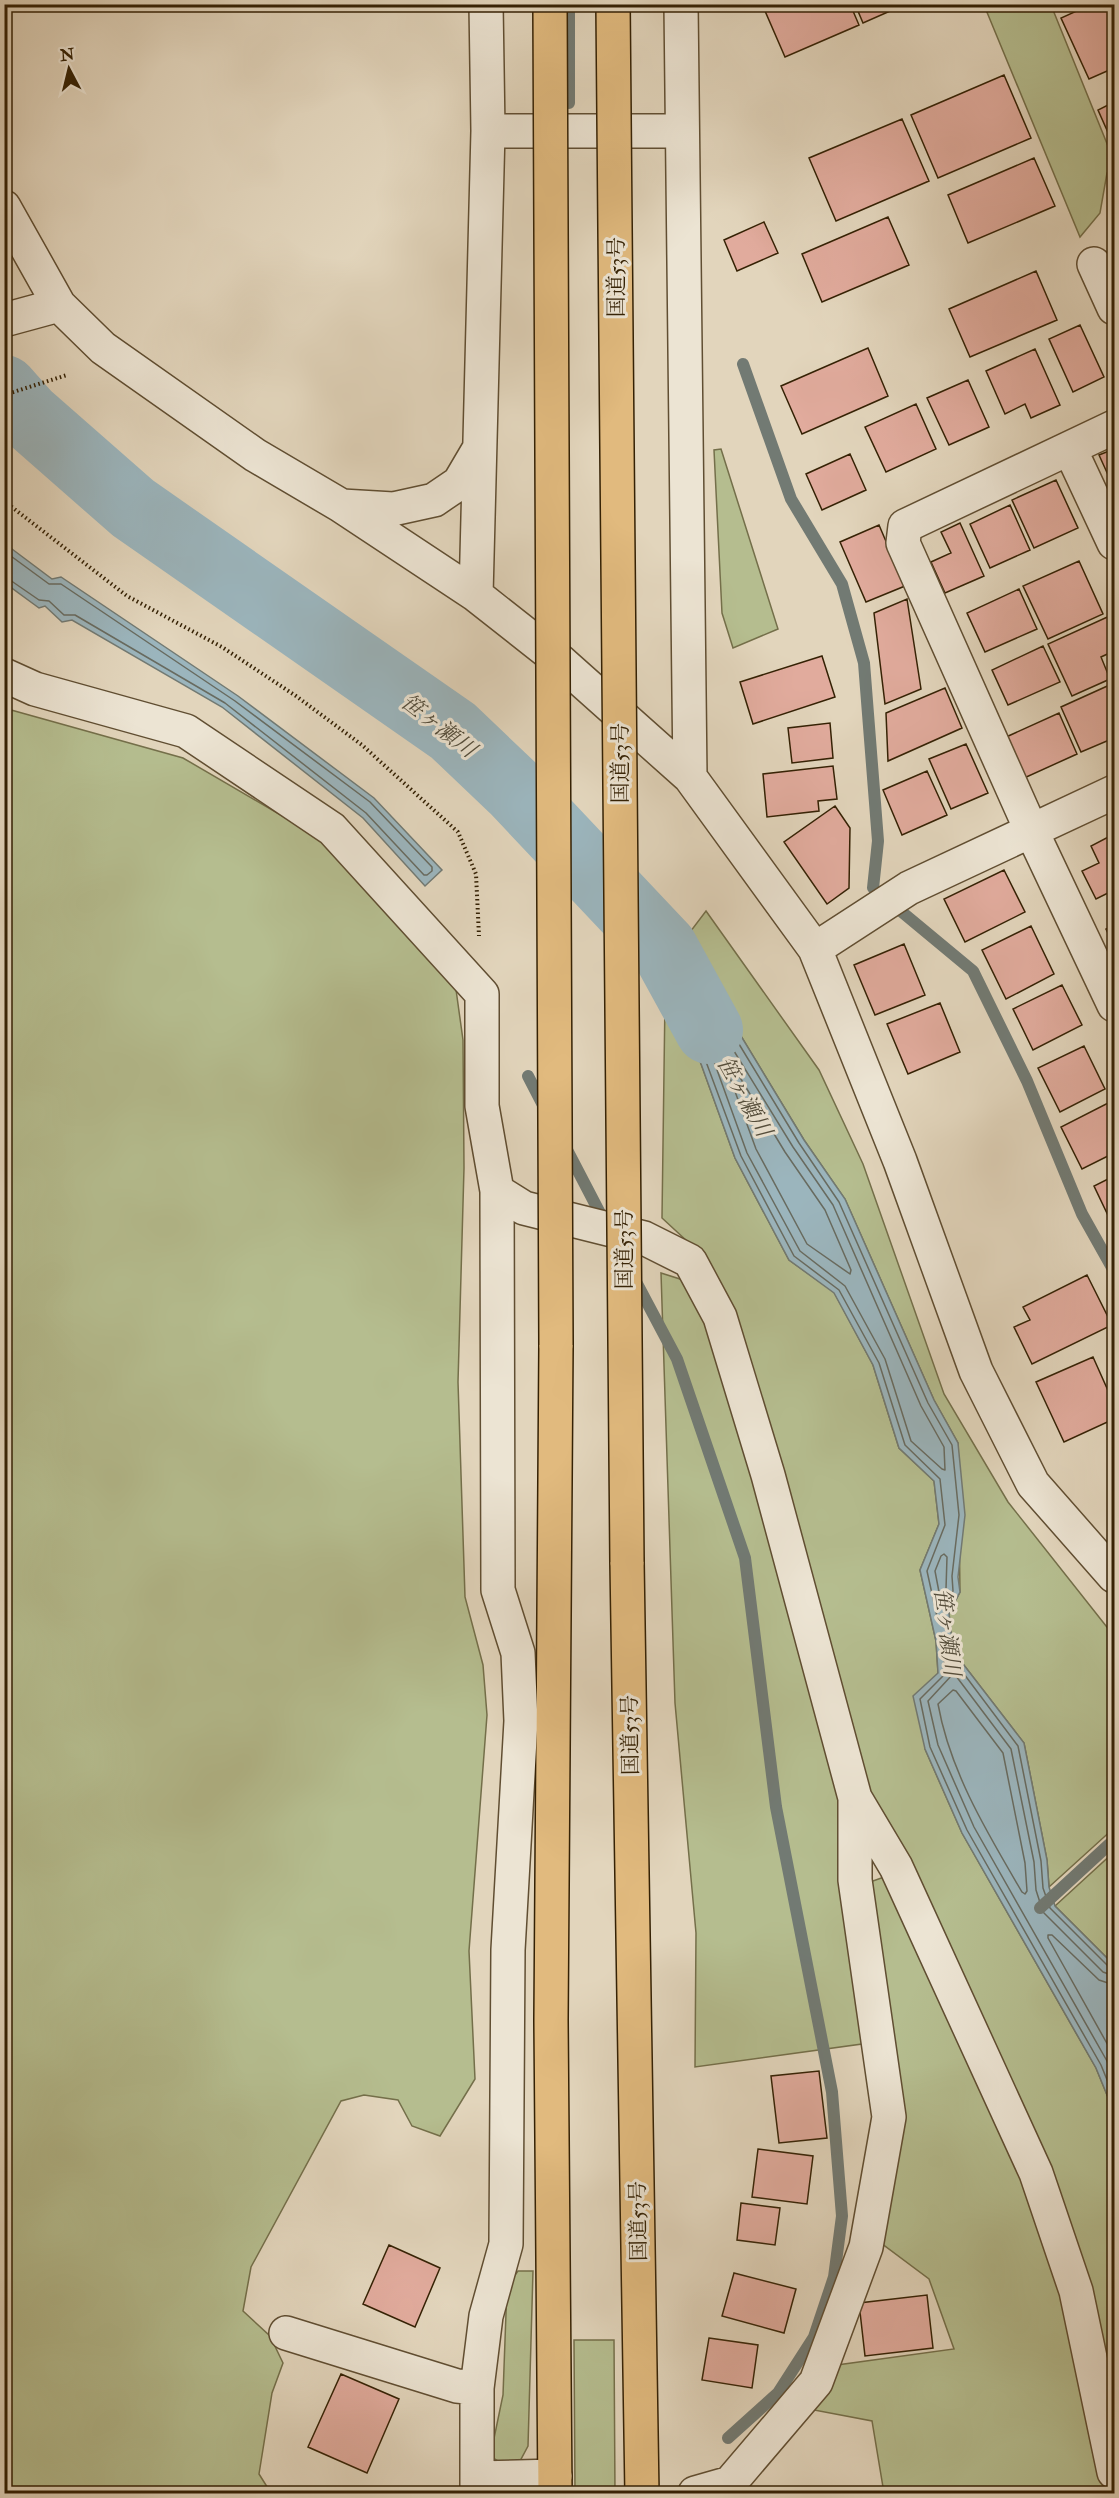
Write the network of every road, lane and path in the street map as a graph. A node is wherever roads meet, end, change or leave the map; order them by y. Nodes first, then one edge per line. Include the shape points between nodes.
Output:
1 (486, 4) edge
2 (550, 4) edge
3 (613, 4) edge
4 (681, 4) edge
5 (488, 131) junction
6 (681, 131) junction
7 (4, 207) edge
8 (1094, 264) dead end
9 (48, 308) junction
10 (1114, 308) edge
11 (4, 320) edge
12 (67, 375) dead end
13 (4, 395) edge
14 (1114, 427) edge
15 (479, 449) junction
16 (1070, 449) junction
17 (4, 501) edge
18 (340, 506) junction
19 (1114, 543) edge
20 (476, 595) junction
21 (4, 675) edge
22 (690, 777) junction
23 (1114, 792) edge
24 (1032, 832) junction
25 (480, 940) dead end
26 (815, 949) junction
27 (1114, 1005) edge
28 (497, 1191) junction
29 (1114, 1576) edge
30 (855, 1798) junction
31 (286, 2333) dead end
32 (477, 2388) junction
33 (1114, 2472) edge
34 (555, 2485) edge
35 (477, 2486) edge
36 (642, 2493) edge
37 (694, 2493) edge

1 - 5 street
2 - 34 highway, bridge via 556,1345 551,2008
3 - 36 highway, 国道53号, bridge via 627,1562
4 - 6 street
5 - 6 street
5 - 15 street
6 - 22 street
7 - 9 street
8 - 10 street
9 - 11 street
9 - 18 street via 255,455
12 - 13 path
14 - 16 street
15 - 18 street via 459,483 434,500 393,509
15 - 20 street
16 - 19 street
16 - 24 street via 905,526 903,543
17 - 25 path via 127,596 222,647 334,724 458,832 476,874
18 - 20 street
20 - 22 street via 561,662
21 - 28 street via 35,689 186,731 332,829 482,994 482,1106
22 - 26 street
23 - 24 street
24 - 26 street via 909,888
24 - 27 street
26 - 29 street via 900,1161 976,1371 1033,1484
28 - 30 street via 524,1208 644,1238 690,1261 720,1317 768,1475
28 - 32 street via 498,1590 518,1653 521,1721 508,1950 506,2244 486,2316
30 - 33 street via 896,1867 1036,2173 1076,2291
30 - 37 street via 855,1880 889,2117 866,2247 816,2382 730,2483
31 - 32 street via 457,2386
32 - 35 street
34 - 35 street

